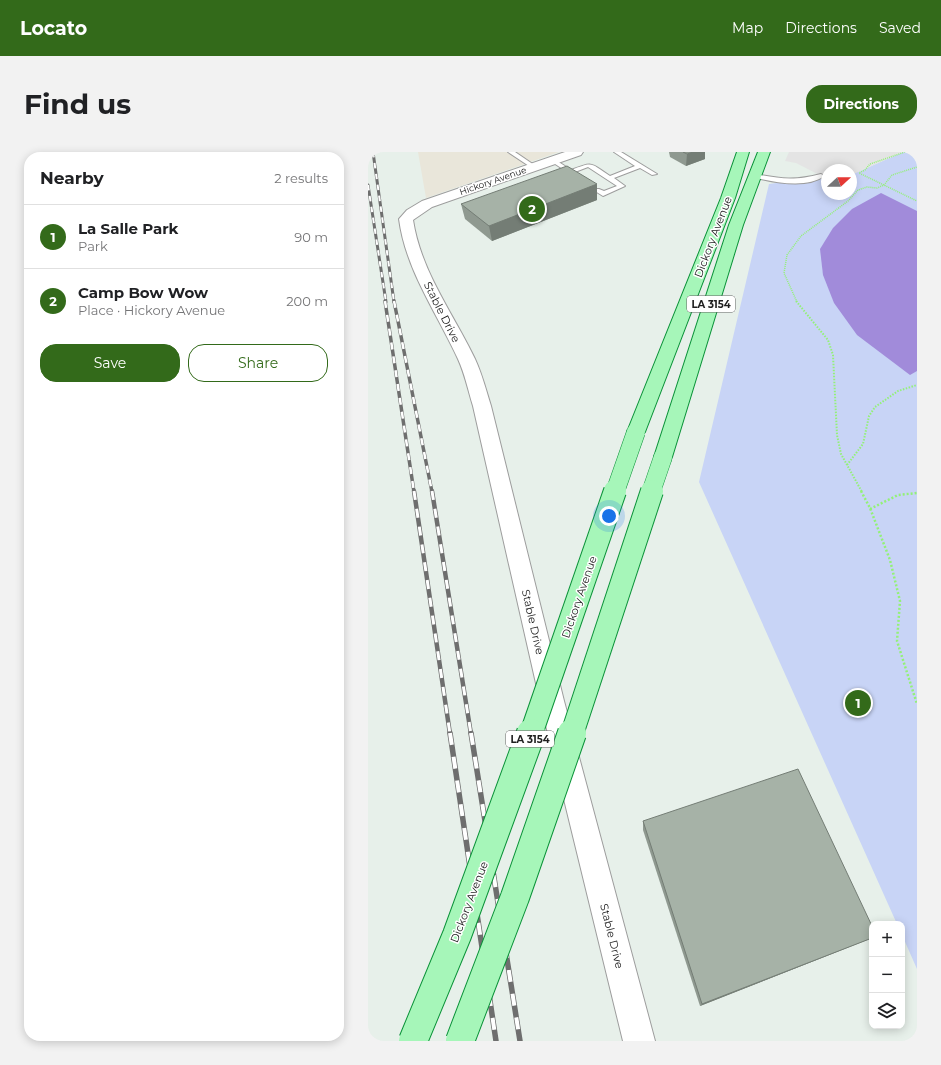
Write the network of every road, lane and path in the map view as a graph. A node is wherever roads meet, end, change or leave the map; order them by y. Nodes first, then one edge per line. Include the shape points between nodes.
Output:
1 (511, 152) edge
2 (577, 152) edge
3 (616, 152) edge
4 (743, 152) edge
5 (764, 152) edge
6 (905, 152) edge
7 (552, 160) junction
8 (640, 166) junction
9 (534, 167) junction
10 (917, 167) edge
11 (570, 172) junction
12 (654, 174) dead end
13 (755, 176) junction
14 (821, 176) dead end
15 (610, 178) junction
16 (582, 180) edge
17 (884, 185) junction
18 (597, 190) dead end
19 (917, 201) edge
20 (412, 214) joint
21 (917, 385) edge
22 (847, 464) junction
23 (917, 493) edge
24 (869, 505) junction
25 (875, 507) junction
26 (870, 508) junction
27 (917, 704) edge
28 (413, 1041) edge
29 (460, 1041) edge
30 (639, 1041) edge

1 - 9 lane
2 - 7 street, Hickory Avenue
3 - 8 lane
4 - 28 main road, Dickory Avenue / LA 3154, bridge via 728,198 636,432 522,760 457,935
5 - 13 main road, Dickory Avenue / LA 3154
6 - 17 path via 888,160 870,164 859,173
7 - 9 street, Hickory Avenue
7 - 11 lane
8 - 12 lane
8 - 15 lane
9 - 20 street, Hickory Avenue via 427,204
10 - 17 path via 892,175
11 - 15 lane via 589,165
11 - 16 lane
13 - 14 lane via 802,182
13 - 29 main road, Dickory Avenue / LA 3154, bridge via 736,225 663,457 563,759 492,962
15 - 18 lane via 622,186 603,194
17 - 19 path
17 - 22 path via 858,190 848,201 801,236 787,255 784,273 794,300 828,340 833,355 838,435 841,454
20 - 30 street, Stable Drive via 406,219 407,230 418,265 468,361 482,406 552,701
21 - 22 path via 898,391 875,407 869,416 863,444
22 - 24 path
23 - 25 path via 898,495
24 - 25 path
24 - 26 path
25 - 26 path
26 - 27 path via 890,560 899,594 897,642

